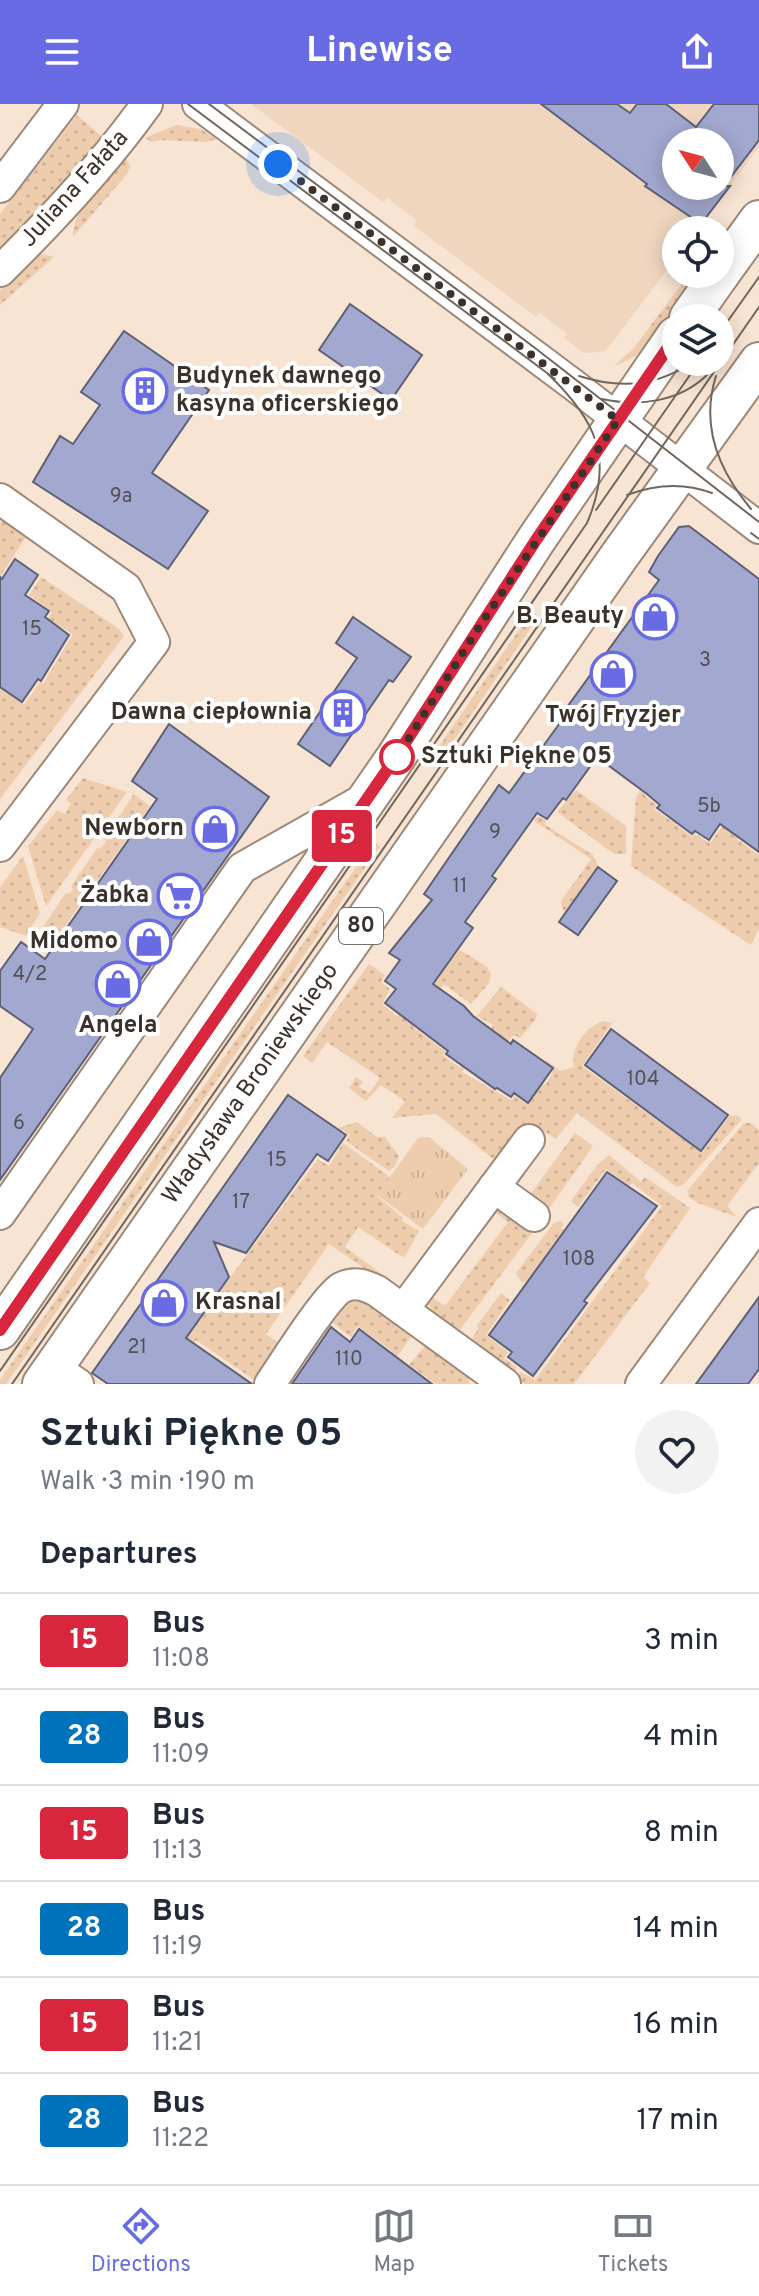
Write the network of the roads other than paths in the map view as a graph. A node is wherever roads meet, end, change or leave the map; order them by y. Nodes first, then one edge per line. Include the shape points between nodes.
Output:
1 (63, 104) edge
2 (147, 104) edge
3 (198, 104) edge
4 (0, 187) edge
5 (759, 220) edge
6 (734, 255) edge
7 (0, 271) edge
8 (662, 356) edge
9 (759, 362) edge
10 (618, 420) junction
11 (681, 470) junction
12 (0, 499) edge
13 (759, 528) edge
14 (370, 796) junction
15 (0, 846) edge
16 (529, 1140) dead end
17 (494, 1187) junction
18 (0, 1214) edge
19 (534, 1216) dead end
20 (759, 1223) edge
21 (403, 1310) junction
22 (0, 1330) edge
23 (58, 1378) edge
24 (270, 1384) edge
25 (505, 1384) edge
26 (641, 1384) edge

1 - 4 street
2 - 7 street, Juliana Fałata via 64,206
3 - 10 street
5 - 6 main road
8 - 10 main road
9 - 11 main road, 80
10 - 11 street
10 - 14 main road
11 - 13 street
11 - 23 main road, Władysława Broniewskiego / 80
12 - 15 street via 126,588 154,642
14 - 18 street via 242,868
14 - 22 main road
16 - 17 street
17 - 19 street
17 - 21 street
20 - 26 street
21 - 24 street via 364,1285 342,1288
21 - 25 street

